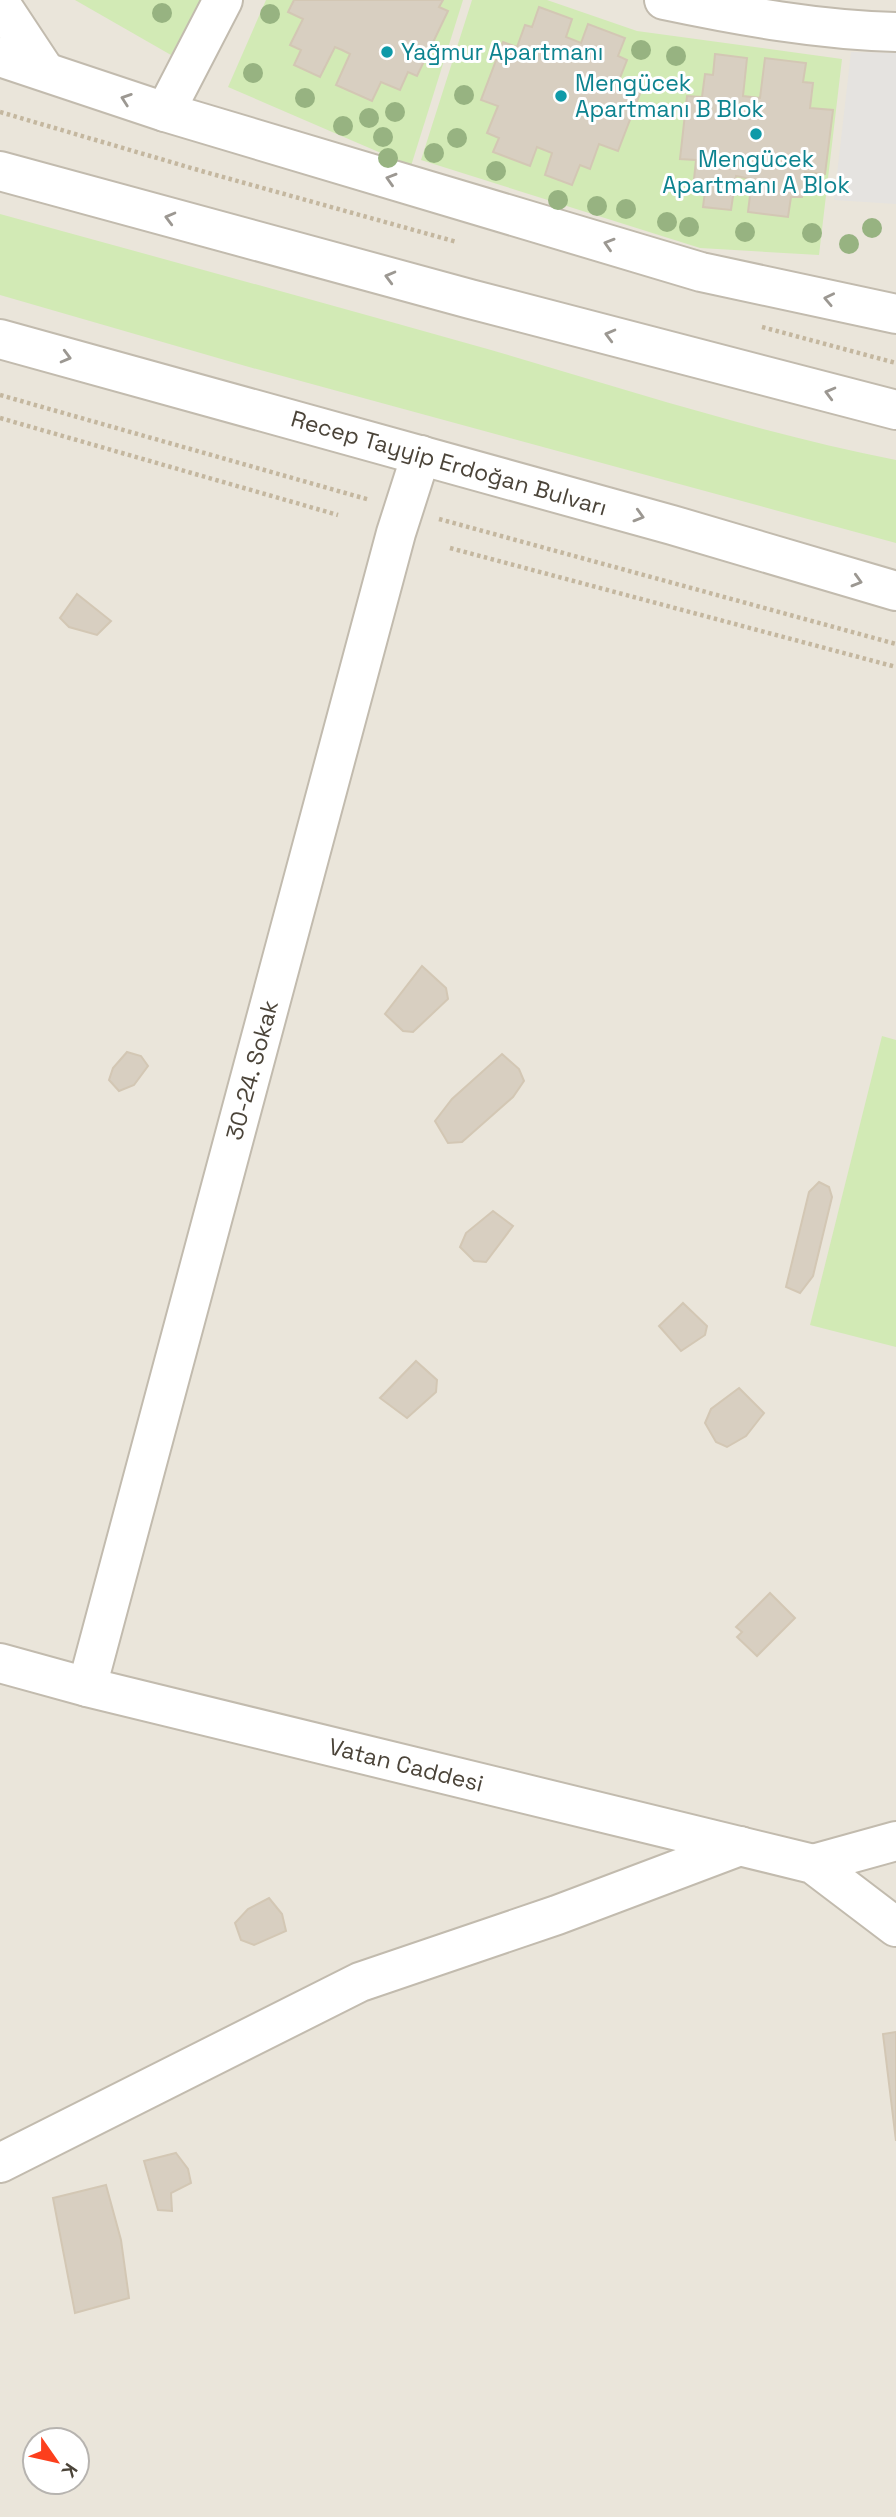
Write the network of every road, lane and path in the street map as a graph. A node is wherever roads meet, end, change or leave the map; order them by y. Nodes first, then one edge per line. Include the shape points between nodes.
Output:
1 (223, 0) edge
2 (664, 0) edge
3 (0, 3) edge
4 (896, 32) edge
5 (0, 57) edge
6 (45, 71) junction
7 (165, 112) junction
8 (0, 171) edge
9 (896, 314) edge
10 (0, 339) edge
11 (0, 395) edge
12 (896, 410) edge
13 (0, 418) edge
14 (421, 455) junction
15 (403, 509) junction
16 (338, 515) dead end
17 (450, 548) dead end
18 (896, 591) edge
19 (896, 644) edge
20 (896, 667) edge
21 (0, 1663) edge
22 (87, 1687) junction
23 (896, 1841) edge
24 (740, 1846) junction
25 (813, 1864) junction
26 (896, 1927) edge
27 (0, 2163) edge

1 - 7 street
2 - 4 street via 801,24
3 - 6 street
5 - 6 street
7 -> 6 street
9 -> 7 street via 701,272
12 -> 8 street
10 -> 14 street, Recep Tayyip Erdoğan Bulvarı
11 - 15 path
13 - 16 path
14 - 15 street, 30-24. Sokak
14 -> 18 street, Recep Tayyip Erdoğan Bulvarı
15 - 19 path
15 - 22 street, 30-24. Sokak
17 - 20 path
21 - 22 street, Vatan Caddesi
22 - 24 street, Vatan Caddesi
23 - 25 street, Vatan Caddesi
24 - 25 street, Vatan Caddesi
24 - 27 street via 360,1982
25 - 26 street, Vatan Caddesi

